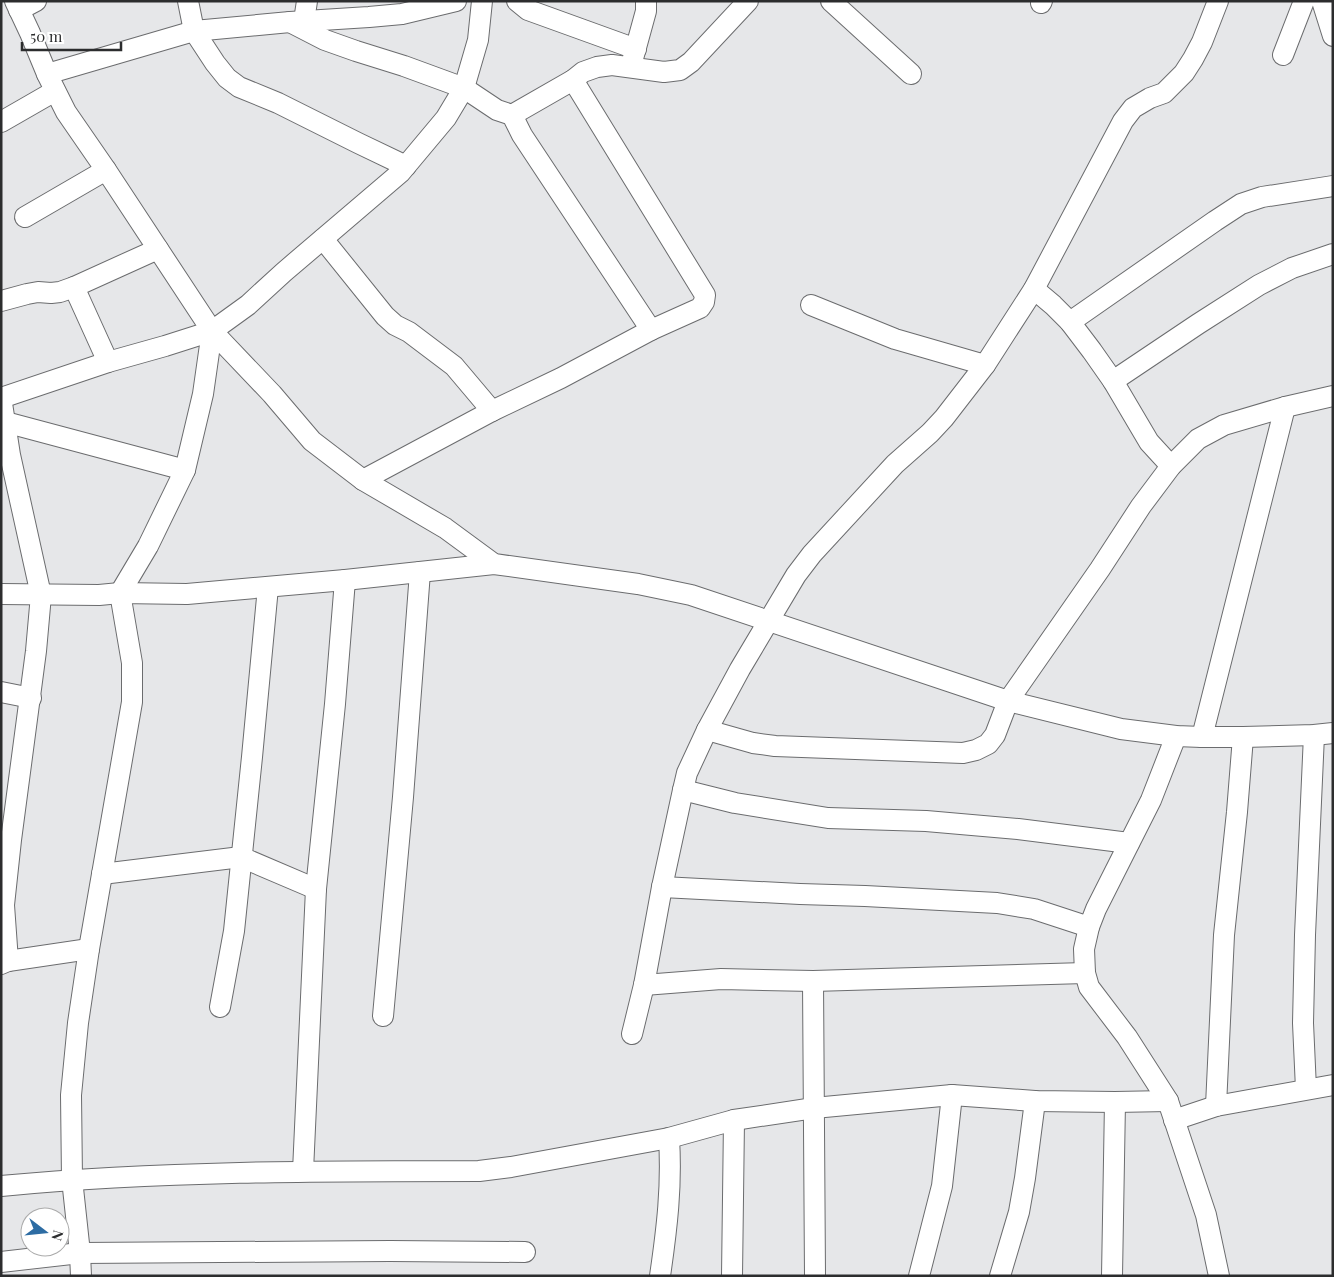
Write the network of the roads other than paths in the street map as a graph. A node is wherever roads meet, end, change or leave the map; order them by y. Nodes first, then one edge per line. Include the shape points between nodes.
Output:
1 (188, 1) edge
2 (307, 1) edge
3 (456, 1) edge
4 (482, 1) edge
5 (517, 1) edge
6 (646, 1) edge
7 (748, 1) edge
8 (832, 1) edge
9 (1218, 1) edge
10 (1304, 1) edge
11 (1322, 1) edge
12 (23, 4) edge
13 (402, 7) edge
14 (297, 22) junction
15 (194, 31) junction
16 (1333, 36) edge
17 (1283, 55) dead end
18 (633, 58) junction
19 (911, 74) dead end
20 (574, 80) junction
21 (51, 82) junction
22 (464, 88) junction
23 (512, 115) junction
24 (1, 122) edge
25 (406, 166) junction
26 (106, 170) junction
27 (1333, 186) edge
28 (25, 217) dead end
29 (323, 239) junction
30 (158, 249) junction
31 (1333, 254) edge
32 (74, 287) junction
33 (1034, 289) junction
34 (1, 301) edge
35 (811, 306) dead end
36 (1070, 322) junction
37 (212, 330) junction
38 (650, 330) junction
39 (108, 362) junction
40 (985, 365) junction
41 (1112, 382) junction
42 (1333, 396) edge
43 (1, 397) edge
44 (1285, 407) junction
45 (492, 411) junction
46 (5, 422) junction
47 (1171, 466) junction
48 (185, 470) junction
49 (363, 480) junction
50 (494, 564) junction
51 (420, 572) junction
52 (345, 580) junction
53 (268, 587) junction
54 (120, 593) junction
55 (1, 594) edge
56 (41, 595) junction
57 (768, 621) junction
58 (1, 692) edge
59 (31, 698) junction
60 (1008, 700) junction
61 (707, 730) junction
62 (1323, 734) edge
63 (1176, 736) junction
64 (1202, 737) junction
65 (1244, 737) junction
66 (683, 790) junction
67 (6, 839) edge
68 (1129, 843) junction
69 (241, 857) junction
70 (102, 874) junction
71 (662, 887) junction
72 (316, 889) junction
73 (1089, 927) junction
74 (89, 949) junction
75 (5, 962) edge
76 (1085, 973) junction
77 (813, 981) junction
78 (644, 985) junction
79 (220, 1007) dead end
80 (383, 1016) dead end
81 (632, 1034) dead end
82 (1333, 1085) edge
83 (1306, 1089) junction
84 (952, 1095) junction
85 (1035, 1101) junction
86 (1115, 1102) junction
87 (1216, 1106) junction
88 (814, 1108) junction
89 (1171, 1111) junction
90 (734, 1120) junction
91 (669, 1138) junction
92 (303, 1171) junction
93 (72, 1179) junction
94 (1, 1186) edge
95 (525, 1252) dead end
96 (80, 1253) junction
97 (1, 1262) edge
98 (81, 1276) edge
99 (660, 1276) edge
100 (732, 1276) edge
101 (815, 1276) edge
102 (919, 1276) edge
103 (1000, 1276) edge
104 (1112, 1276) edge
105 (1220, 1276) edge

1 - 15 street
2 - 14 street
3 - 13 street
4 - 22 street via 478,40
5 - 18 street via 528,10
6 - 18 street
7 - 18 street via 680,70 664,72
8 - 19 street
9 - 33 street via 1202,42 1184,73 1164,93 1134,108 1123,121
10 - 17 street
11 - 16 street
12 - 21 street
13 - 14 street via 369,18
14 - 15 street
14 - 22 street via 325,40
15 - 21 street
15 - 25 street via 227,78 239,87
18 - 20 street via 583,72
20 - 23 street
20 - 38 street via 705,295 700,308
21 - 24 street
21 - 26 street via 66,112
22 - 23 street via 497,110
22 - 25 street via 446,118
23 - 38 street
25 - 29 street
26 - 28 street
26 - 30 street
27 - 36 street via 1262,196 1242,204
29 - 37 street via 248,305
29 - 45 street via 385,316 454,366
30 - 32 street
30 - 37 street
31 - 41 street via 1292,268 1259,285
32 - 34 street
32 - 39 street
33 - 36 street
33 - 40 street
35 - 40 street via 895,339
36 - 41 street
37 - 39 street
37 - 48 street via 203,394
37 - 49 street via 312,441
38 - 45 street
39 - 43 street
40 - 57 street via 944,418 895,464 812,554
41 - 47 street via 1149,442
42 - 44 street
43 - 46 street
44 - 47 street via 1224,425 1198,439
44 - 64 street
45 - 49 street
46 - 48 street
46 - 56 street
47 - 60 street
48 - 54 street via 148,546
49 - 50 street via 445,528
50 - 51 street
50 - 57 street via 638,584 691,595
51 - 52 street
51 - 80 street
52 - 53 street
52 - 72 street
53 - 54 street via 187,594
53 - 69 street
54 - 56 street
54 - 70 street via 132,663 132,702
55 - 56 street
56 - 59 street
57 - 60 street
57 - 61 street
58 - 59 street
59 - 67 street
60 - 61 street via 995,735 988,744 963,753 775,746
60 - 63 street via 1122,729
61 - 66 street via 687,772
62 - 65 street
62 - 83 street via 1305,935 1303,1023
63 - 64 street
63 - 68 street via 1151,800
64 - 65 street
65 - 87 street via 1224,935
66 - 68 street via 735,803 828,818 926,821
66 - 71 street
67 - 75 street
68 - 73 street
69 - 70 street
69 - 72 street
69 - 79 street via 234,932
70 - 74 street
71 - 73 street via 998,903 1034,909
71 - 78 street
72 - 92 street
73 - 76 street via 1084,949
74 - 75 street
74 - 93 street via 71,1095
76 - 77 street
76 - 89 street via 1090,987 1127,1037
77 - 78 street via 721,978
77 - 88 street
78 - 81 street
82 - 83 street
83 - 87 street
84 - 85 street
84 - 88 street
84 - 102 street via 942,1186
85 - 86 street
85 - 103 street via 1019,1212
86 - 89 street
86 - 104 street
87 - 89 street
88 - 90 street
88 - 101 street
89 - 105 street via 1206,1216
90 - 91 street
90 - 100 street
91 - 92 street via 478,1171
91 - 99 street via 670,1191
92 - 93 street
93 - 94 street
93 - 96 street
95 - 96 street
96 - 97 street
96 - 98 street

